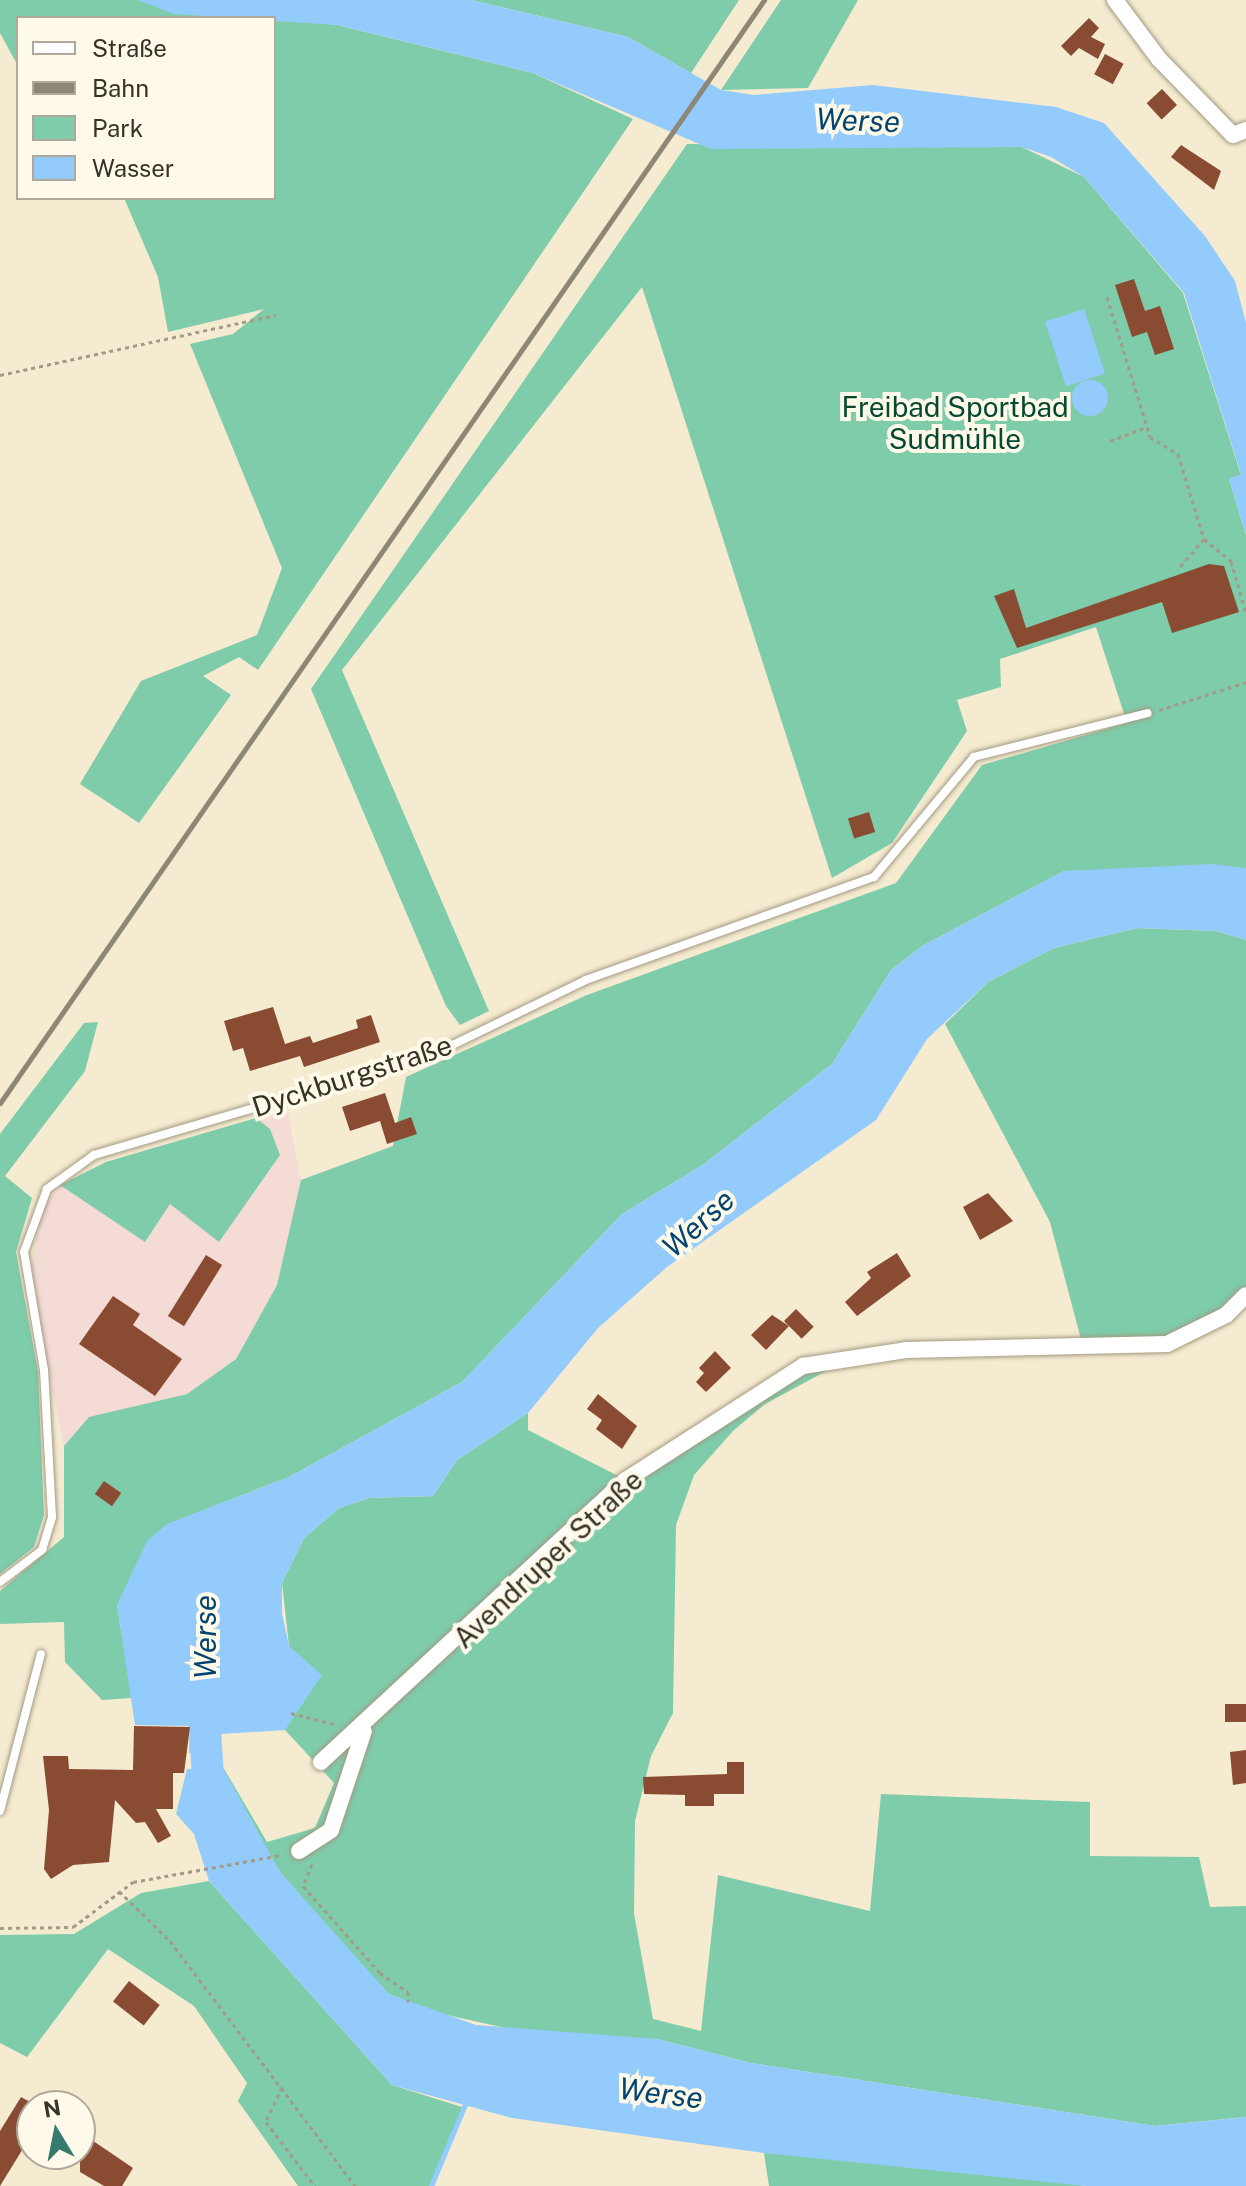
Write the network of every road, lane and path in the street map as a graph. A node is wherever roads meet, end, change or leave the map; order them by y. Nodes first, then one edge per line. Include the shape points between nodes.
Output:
1 (1115, 0) edge
2 (1246, 130) edge
3 (1107, 297) dead end
4 (276, 315) dead end
5 (0, 375) edge
6 (1147, 427) junction
7 (1110, 441) dead end
8 (1204, 539) junction
9 (1178, 569) dead end
10 (1246, 613) edge
11 (1246, 682) edge
12 (1148, 713) joint
13 (1246, 1295) edge
14 (0, 1582) edge
15 (41, 1654) dead end
16 (291, 1713) dead end
17 (302, 1721) dead end
18 (365, 1729) junction
19 (321, 1762) dead end
20 (0, 1811) edge
21 (323, 1842) junction
22 (299, 1851) joint
23 (119, 1891) junction
24 (0, 1928) edge
25 (408, 2002) dead end
26 (282, 2087) junction
27 (315, 2186) edge
28 (355, 2186) edge

1 - 2 street via 1159,59 1233,135
3 - 6 path
4 - 5 path
6 - 7 path
6 - 8 path via 1178,454
8 - 9 path
8 - 10 path via 1231,561
11 - 12 path
12 - 14 lane, Dyckburgstraße via 974,757 874,877 586,980 428,1057 94,1155 47,1189 24,1252 44,1370 52,1517 42,1550
13 - 18 street, Avendruper Straße via 1226,1315 1167,1344 906,1350 803,1366 626,1480
15 - 20 lane
16 - 17 path
18 - 19 street
18 - 21 street, Avendruper Straße
21 - 22 street
21 - 25 path via 303,1886 380,1973 408,1992
22 - 23 path via 133,1882
23 - 24 path via 73,1927
23 - 26 path via 170,1941
26 - 27 path via 266,2122
26 - 28 path

